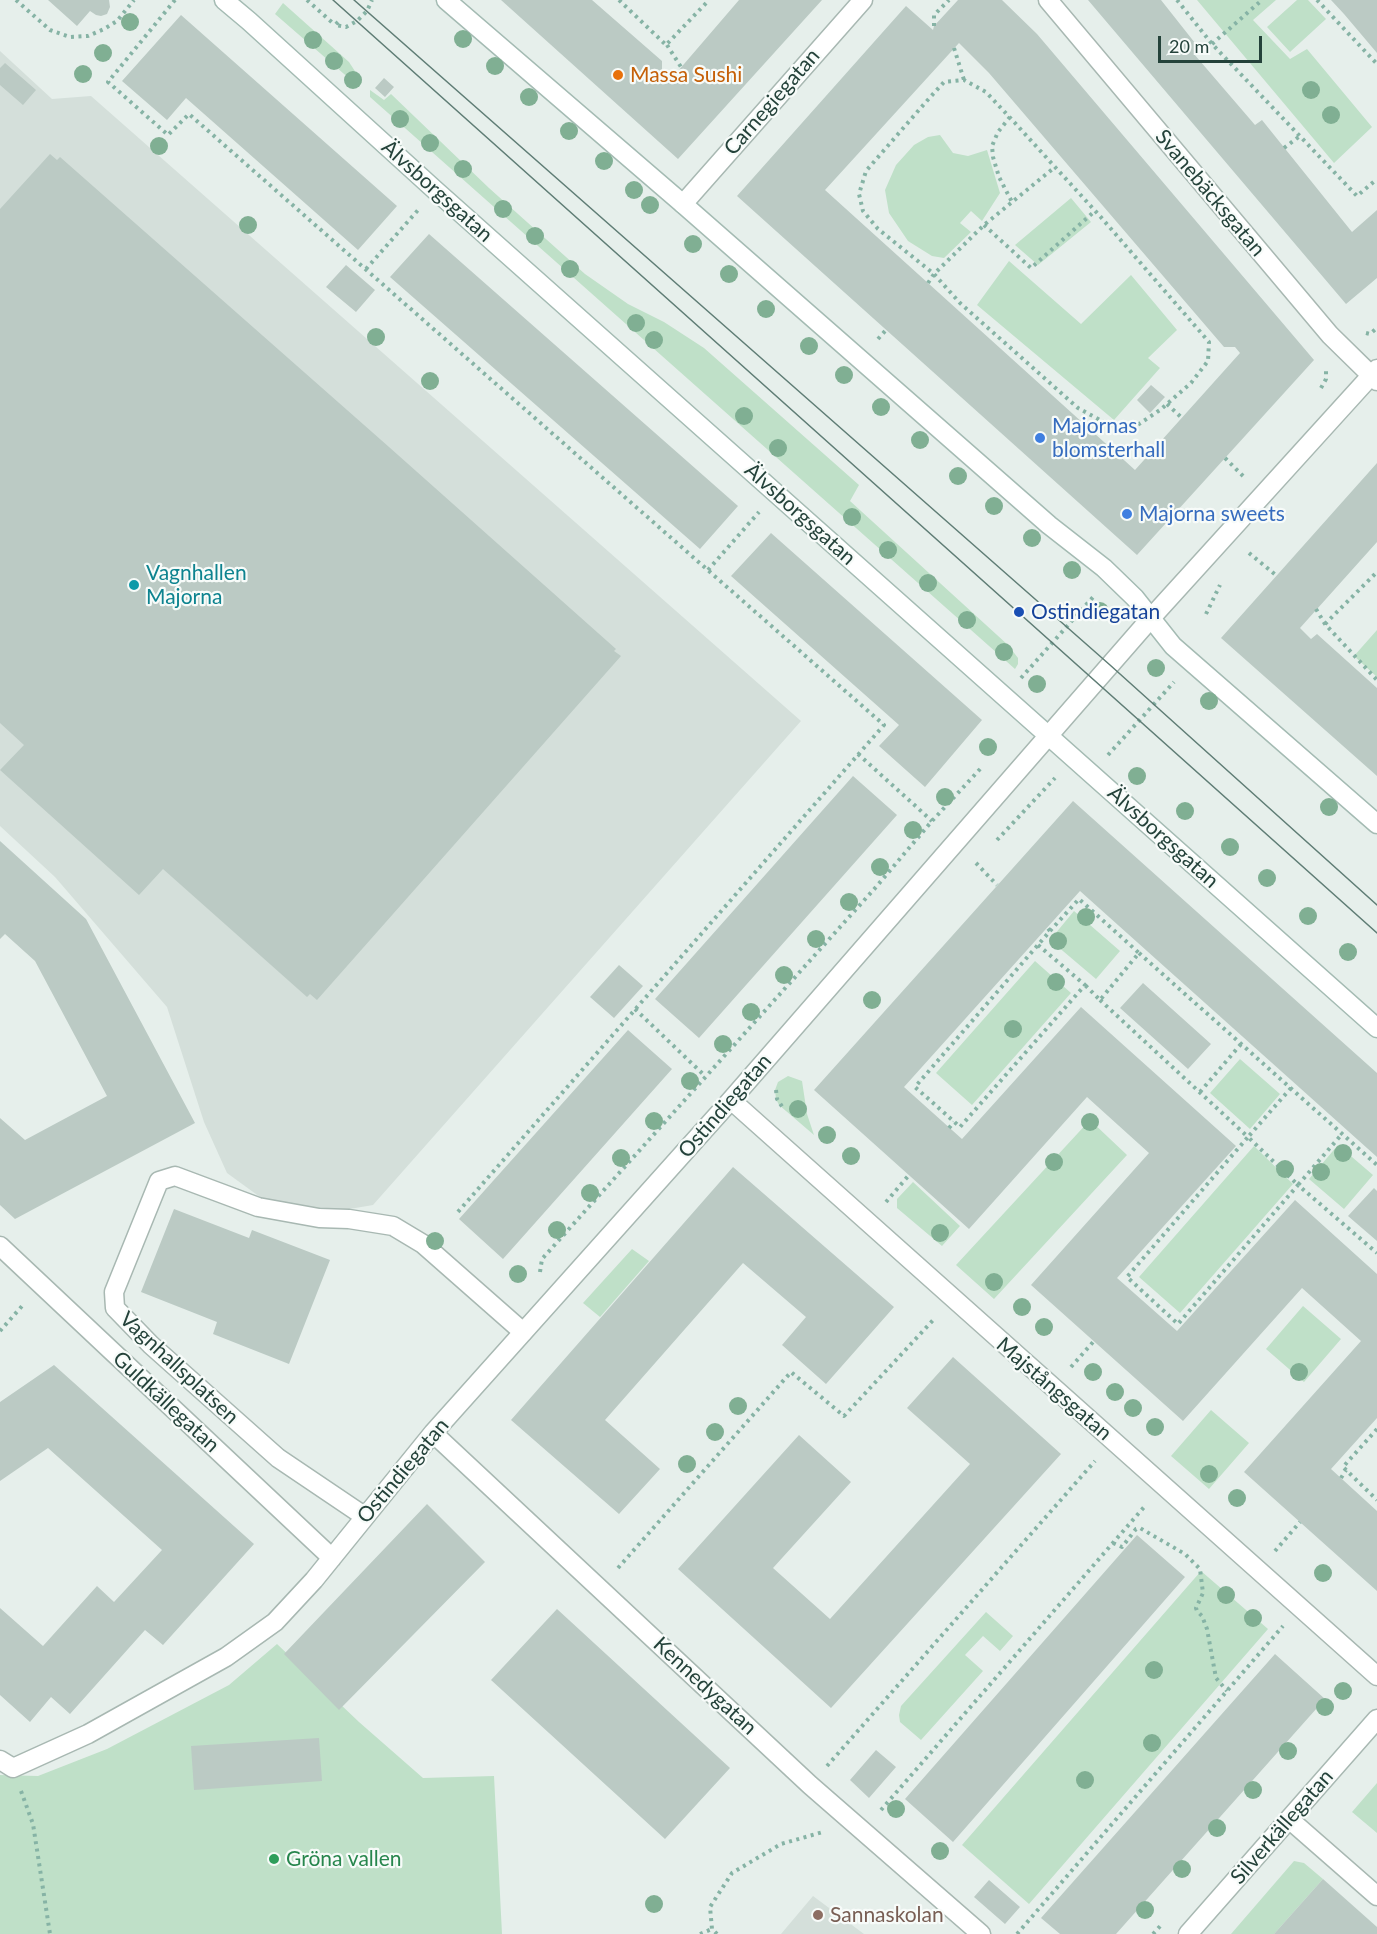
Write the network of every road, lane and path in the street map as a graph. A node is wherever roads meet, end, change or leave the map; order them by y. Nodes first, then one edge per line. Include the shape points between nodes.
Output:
1 (16, 0) edge
2 (134, 0) edge
3 (175, 0) edge
4 (224, 0) edge
5 (307, 0) edge
6 (372, 0) edge
7 (446, 0) edge
8 (618, 0) edge
9 (709, 0) edge
10 (863, 0) edge
11 (949, 0) edge
12 (1048, 0) edge
13 (1177, 0) edge
14 (1262, 0) edge
15 (1317, 0) edge
16 (934, 26) dead end
17 (1212, 44) junction
18 (666, 45) junction
19 (954, 48) dead end
20 (1377, 64) edge
21 (681, 67) dead end
22 (964, 80) junction
23 (1010, 117) junction
24 (1300, 136) junction
25 (1284, 148) dead end
26 (1055, 167) junction
27 (1377, 179) edge
28 (1012, 202) junction
29 (423, 204) dead end
30 (683, 204) junction
31 (1095, 211) junction
32 (984, 225) junction
33 (366, 269) junction
34 (934, 274) junction
35 (928, 283) dead end
36 (1193, 310) dead end
37 (1185, 314) junction
38 (886, 330) dead end
39 (878, 339) dead end
40 (1321, 362) dead end
41 (1375, 375) edge
42 (1319, 391) dead end
43 (1167, 404) junction
44 (1182, 418) dead end
45 (1250, 467) dead end
46 (1242, 476) dead end
47 (764, 506) dead end
48 (1249, 553) dead end
49 (708, 570) junction
50 (1377, 572) edge
51 (1277, 576) dead end
52 (1316, 609) dead end
53 (1075, 618) dead end
54 (1151, 618) junction
55 (1325, 624) junction
56 (1377, 680) edge
57 (1163, 694) dead end
58 (1005, 696) junction
59 (1048, 735) junction
60 (858, 754) junction
61 (985, 764) dead end
62 (1092, 773) junction
63 (932, 821) junction
64 (1377, 824) edge
65 (991, 846) dead end
66 (984, 855) dead end
67 (997, 885) dead end
68 (1038, 945) junction
69 (1139, 953) junction
70 (1086, 985) junction
71 (1100, 1000) junction
72 (635, 1009) junction
73 (1377, 1028) edge
74 (1241, 1044) junction
75 (705, 1076) junction
76 (778, 1083) dead end
77 (1291, 1088) junction
78 (1200, 1092) junction
79 (731, 1100) junction
80 (783, 1108) dead end
81 (954, 1122) junction
82 (949, 1128) dead end
83 (1342, 1134) junction
84 (1248, 1137) junction
85 (1377, 1165) edge
86 (909, 1175) dead end
87 (1298, 1185) junction
88 (884, 1204) dead end
89 (457, 1214) dead end
90 (0, 1246) edge
91 (1377, 1253) edge
92 (533, 1281) dead end
93 (41, 1285) junction
94 (1141, 1289) junction
95 (1136, 1294) dead end
96 (936, 1317) dead end
97 (0, 1331) edge
98 (523, 1332) junction
99 (1094, 1341) dead end
100 (1068, 1370) dead end
101 (1377, 1429) edge
102 (433, 1433) junction
103 (1095, 1460) dead end
104 (1346, 1470) junction
105 (1341, 1478) dead end
106 (1377, 1500) edge
107 (1147, 1504) dead end
108 (364, 1516) junction
109 (1300, 1522) dead end
110 (1113, 1543) junction
111 (1273, 1552) dead end
112 (332, 1558) junction
113 (613, 1573) dead end
114 (1288, 1620) dead end
115 (1377, 1676) edge
116 (1227, 1691) junction
117 (1377, 1719) edge
118 (6, 1764) edge
119 (827, 1766) dead end
120 (878, 1813) dead end
121 (1289, 1819) junction
122 (852, 1823) junction
123 (1377, 1896) edge
124 (1169, 1917) dead end
125 (712, 1929) junction
126 (50, 1934) edge
127 (700, 1934) edge
128 (717, 1934) edge
129 (981, 1934) edge
130 (1017, 1934) edge
131 (1154, 1934) edge
132 (1188, 1934) edge

1 - 2 path via 50,30 70,37 88,36 104,29 117,21
3 - 33 path via 108,82 168,135 189,114
4 - 58 street, Älvsborgsgatan
5 - 6 path via 346,27 367,11
7 - 30 street
8 - 18 path
9 - 18 path
10 - 30 street, Carnegiegatan
11 - 16 path via 934,15
12 - 41 street, Svanebäcksgatan via 1330,335
13 - 17 path
14 - 17 path
15 - 20 path
17 - 24 path
18 - 21 path
19 - 22 path
22 - 23 path via 986,92
22 - 34 path via 944,82 866,171 859,194 863,211 878,229
23 - 26 path
23 - 28 path via 992,146 999,177
24 - 25 path
24 - 27 path via 1358,196
26 - 28 path
26 - 31 path
28 - 32 path
29 - 33 path
30 - 54 street via 1104,568
31 - 32 path via 1032,268
31 - 37 path
32 - 34 path
33 - 49 path
34 - 35 path
34 - 43 path via 960,303 1078,408 1113,427 1133,428
36 - 37 path
37 - 43 path via 1209,342 1208,361
38 - 39 path
40 - 42 path via 1326,379
41 - 54 street, Ostindiegatan
43 - 44 path
45 - 46 path
47 - 49 path
48 - 51 path
49 - 60 path via 884,725
50 - 55 path
52 - 55 path
53 - 58 path
54 - 59 street, Ostindiegatan
54 - 64 street via 1173,646
55 - 56 path
57 - 62 path
58 - 59 street, Älvsborgsgatan
59 - 62 street, Älvsborgsgatan
59 - 79 street, Ostindiegatan
60 - 63 path
60 - 72 path
61 - 63 path
62 - 65 path via 1080,787 1053,778
62 - 73 street, Älvsborgsgatan
63 - 75 path
66 - 67 path via 976,863
68 - 69 path via 1079,899
68 - 70 path
68 - 81 path via 915,1087
69 - 71 path
69 - 74 path
70 - 71 path
70 - 81 path via 960,1126
71 - 78 path
72 - 75 path
72 - 89 path
74 - 77 path
74 - 78 path
75 - 92 path via 542,1259 541,1272
76 - 80 path via 777,1099
77 - 83 path
77 - 84 path
78 - 84 path
79 - 98 street, Ostindiegatan
79 - 115 street, Majstångsgatan
81 - 82 path
83 - 85 path
83 - 87 path
84 - 87 path
84 - 94 path via 1127,1277
86 - 88 path
87 - 91 path
87 - 94 path via 1178,1324
90 - 93 street, Guldkällegatan
93 - 97 path
93 - 112 street, Guldkällegatan
94 - 95 path
96 - 113 path via 844,1416 791,1372
98 - 102 street, Ostindiegatan
98 - 108 street, Vagnhallsplatsen via 423,1244 393,1226 258,1207 175,1176 159,1181 114,1292 115,1308 278,1458
99 - 100 path
101 - 104 path via 1343,1467
102 - 108 street, Ostindiegatan
102 - 122 street, Kennedygatan
103 - 119 path
104 - 105 path
104 - 106 path
107 - 110 path
108 - 112 street, Ostindiegatan
109 - 111 path
110 - 116 path via 1122,1547 1140,1528 1185,1554 1200,1569 1203,1593 1196,1608 1207,1629 1216,1678
110 - 120 path
112 - 118 street, Ostindiegatan via 275,1622 226,1658 88,1734
114 - 116 path
116 - 130 path
117 - 121 street, Silverkällegatan
118 - 126 path via 33,1824
121 - 123 street
121 - 132 street, Silverkällegatan
122 - 125 path via 781,1844 732,1873 710,1907
122 - 129 street, Kennedygatan
124 - 131 path
125 - 127 path
125 - 128 path

